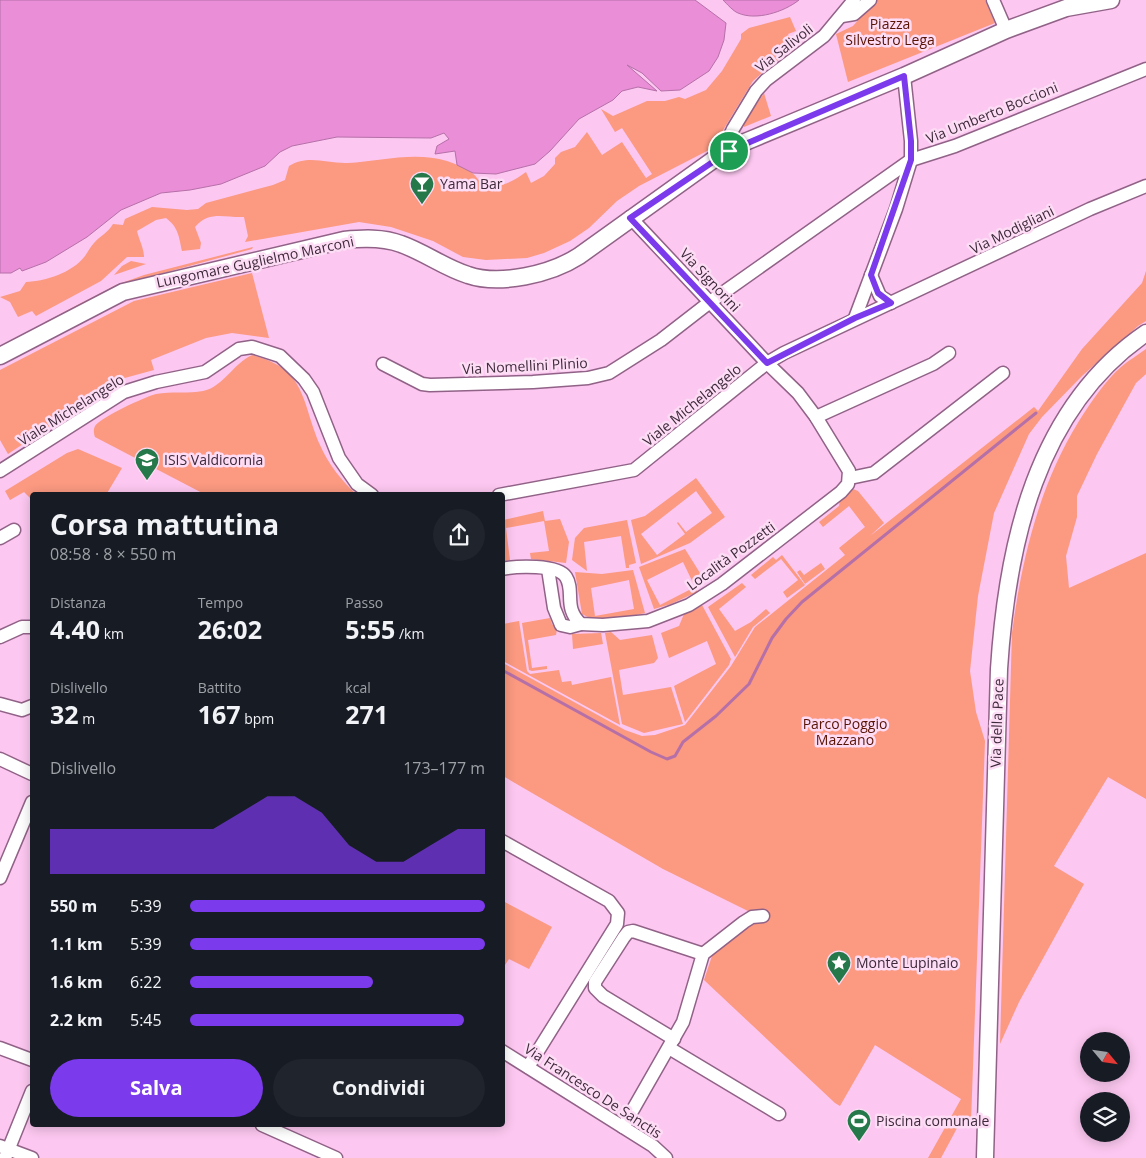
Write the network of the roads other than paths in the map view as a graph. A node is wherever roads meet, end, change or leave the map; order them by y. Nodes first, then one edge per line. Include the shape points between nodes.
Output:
1 (854, 0) edge
2 (870, 0) edge
3 (993, 0) edge
4 (1111, 0) edge
5 (842, 16) junction
6 (1006, 30) junction
7 (1146, 69) edge
8 (904, 76) junction
9 (729, 151) junction
10 (911, 160) junction
11 (1146, 186) edge
12 (630, 218) junction
13 (871, 275) junction
14 (710, 302) junction
15 (891, 303) junction
16 (855, 318) junction
17 (1146, 333) edge
18 (949, 353) dead end
19 (0, 356) edge
20 (767, 363) junction
21 (383, 364) dead end
22 (1003, 373) dead end
23 (816, 417) junction
24 (0, 471) edge
25 (850, 478) junction
26 (368, 492) edge
27 (505, 494) edge
28 (14, 530) dead end
29 (0, 538) edge
30 (505, 568) edge
31 (548, 569) junction
32 (581, 624) junction
33 (30, 627) edge
34 (0, 637) edge
35 (0, 704) edge
36 (30, 707) edge
37 (0, 759) edge
38 (30, 773) edge
39 (30, 807) edge
40 (505, 843) edge
41 (0, 878) edge
42 (763, 916) dead end
43 (703, 954) junction
44 (672, 1043) junction
45 (0, 1048) edge
46 (505, 1053) edge
47 (30, 1059) edge
48 (528, 1067) junction
49 (30, 1095) edge
50 (780, 1114) dead end
51 (266, 1127) edge
52 (623, 1127) junction
53 (5, 1151) edge
54 (32, 1158) edge
55 (336, 1158) edge
56 (666, 1158) edge
57 (985, 1158) edge

1 - 5 street, Via Salivoli
2 - 5 street via 854,14
3 - 6 street
4 - 6 street, Lungomare Guglielmo Marconi via 1066,8
5 - 9 street, Via Salivoli via 811,48 778,70 756,91 728,140
6 - 8 street, Lungomare Guglielmo Marconi
7 - 10 street, Via Umberto Boccioni via 955,146
8 - 9 street, Lungomare Guglielmo Marconi
8 - 10 street
9 - 12 street, Lungomare Guglielmo Marconi
10 - 13 street
10 - 14 street, Via Umberto Boccioni
11 - 15 street, Via Modigliani
12 - 14 street, Via Signorini
12 - 19 street, Lungomare Guglielmo Marconi via 563,266 506,278 467,275 400,243 380,239 344,240 315,246 124,292
13 - 15 street via 878,293
13 - 16 street
14 - 20 street, Via Signorini
14 - 21 street, Via Nomellini Plinio via 630,360 598,376 533,382 430,385
15 - 16 street, Viale Michelangelo
16 - 20 street, Viale Michelangelo
17 - 57 street, Via della Pace via 1109,362 1071,408 1033,484 1014,546 1001,627 999,669
18 - 23 street via 933,364
20 - 23 street via 788,382
20 - 27 street, Viale Michelangelo via 634,470
22 - 25 street via 874,473
23 - 25 street via 849,471
24 - 26 street, Viale Michelangelo via 124,392 205,372 239,349 252,347 280,356 304,379 313,392 339,458 357,484
25 - 32 street, Località Pozzetti via 841,492 701,599 648,620
28 - 29 street
30 - 31 street via 516,566
31 - 32 street via 560,571 567,578 571,612
31 - 32 street, Località Pozzetti via 560,625
33 - 34 street via 22,627
35 - 36 street via 22,710
37 - 38 street
39 - 41 street
40 - 48 street via 609,901 618,913 617,924
42 - 43 street via 744,922
43 - 44 street via 687,1012
43 - 44 street via 633,931 624,937 596,982 595,988 603,996
44 - 50 street
44 - 52 street
45 - 47 street
46 - 48 street, Via Francesco De Sanctis
48 - 52 street, Via Francesco De Sanctis
49 - 53 street
51 - 55 street
52 - 56 street, Via Francesco De Sanctis
53 - 54 street

